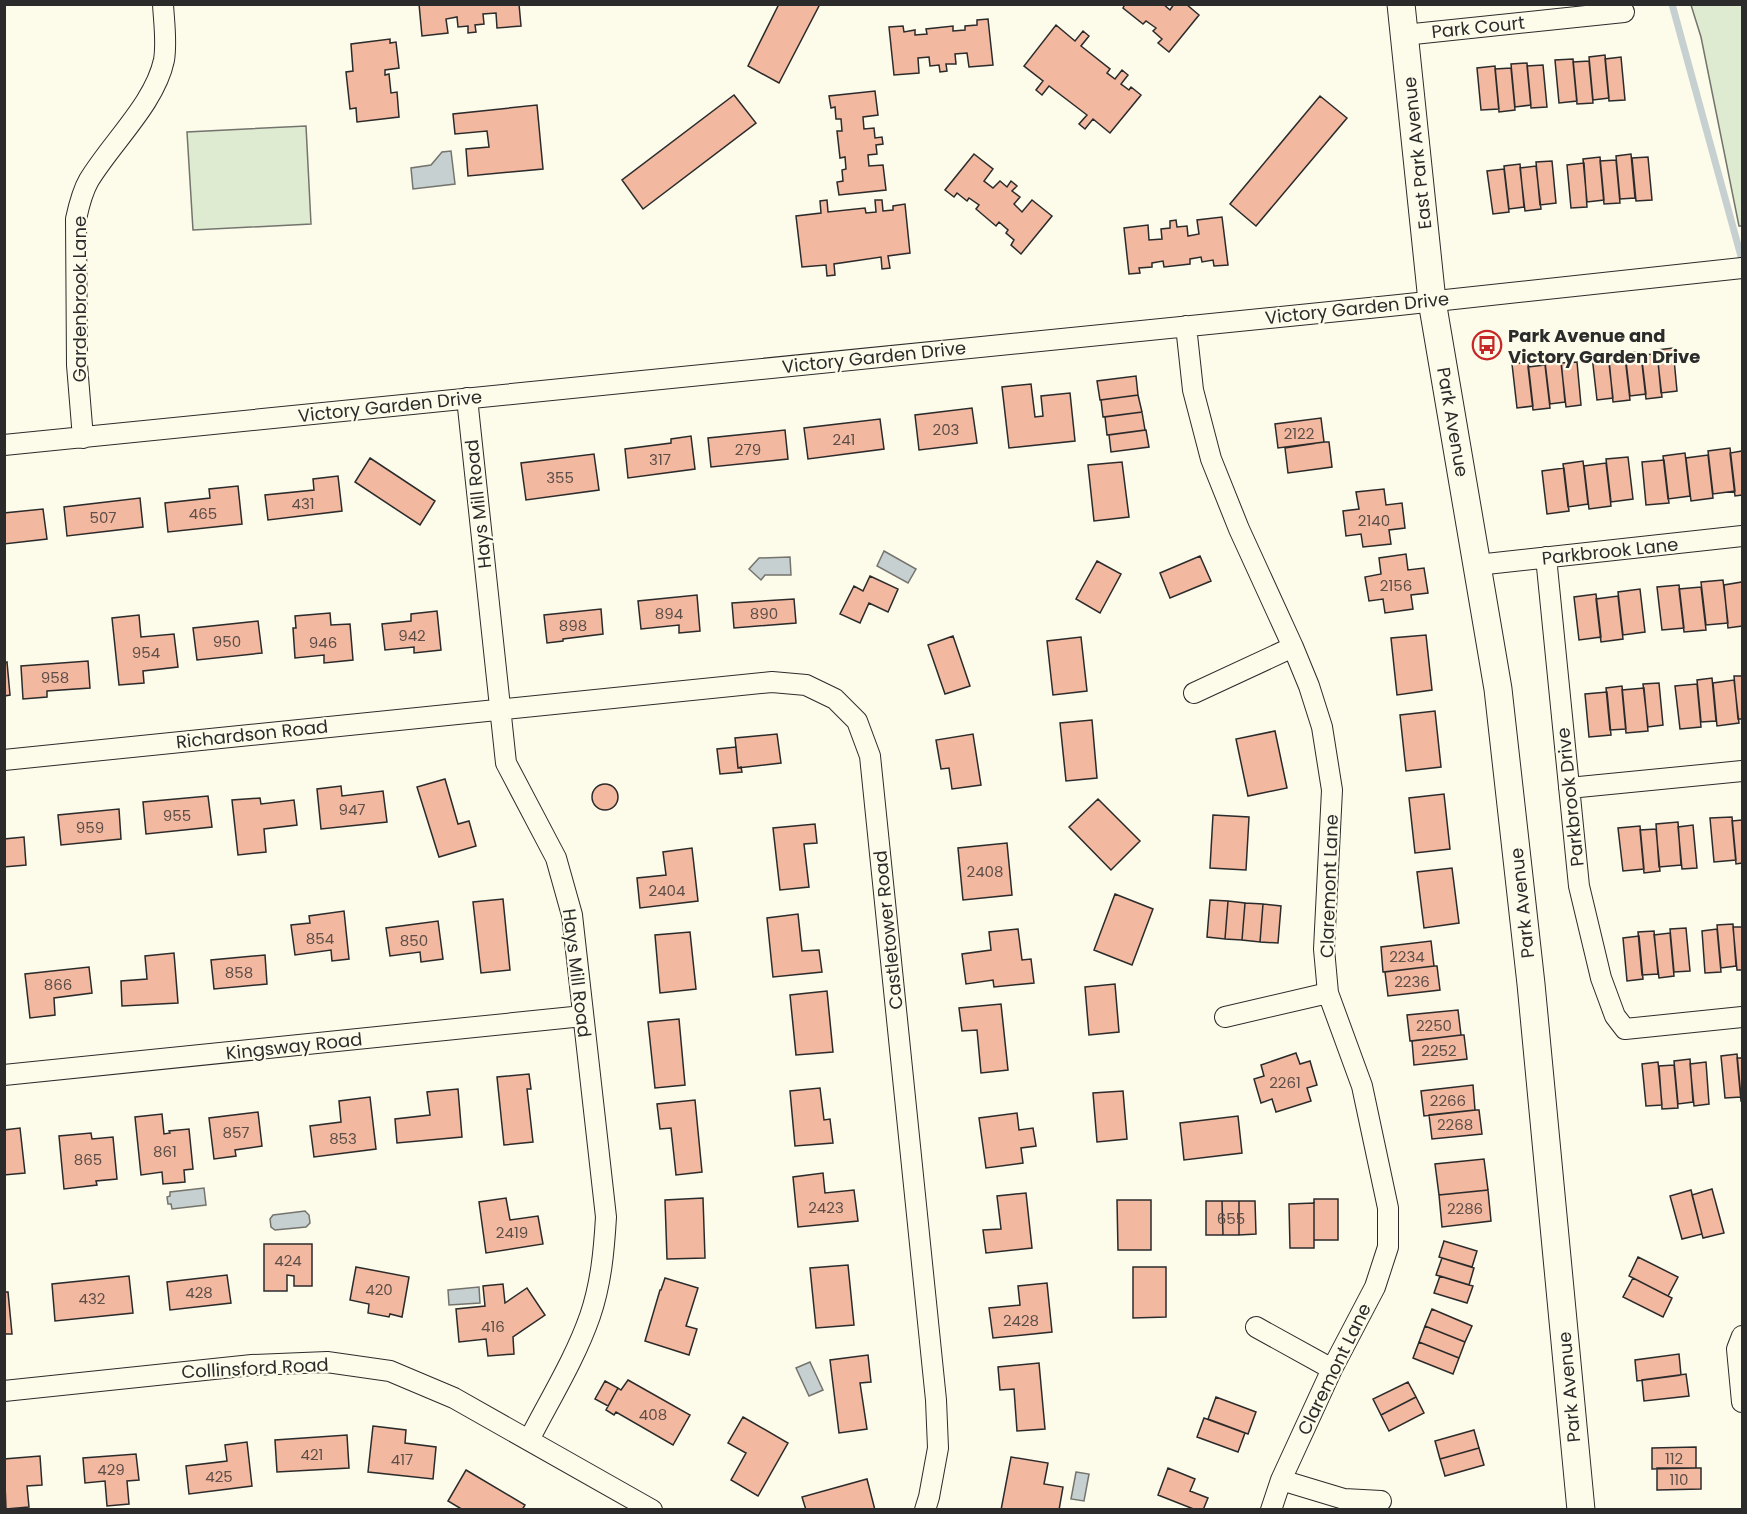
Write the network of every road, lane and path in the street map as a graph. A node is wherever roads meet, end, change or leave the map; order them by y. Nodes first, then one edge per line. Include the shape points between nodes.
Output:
1 (163, 4) edge
2 (1401, 4) edge
3 (1624, 12) dead end
4 (1404, 35) junction
5 (1734, 269) edge
6 (1432, 301) junction
7 (1186, 326) junction
8 (467, 398) junction
9 (82, 438) junction
10 (4, 445) edge
11 (1743, 536) edge
12 (1546, 557) junction
13 (1477, 566) junction
14 (1293, 647) junction
15 (1194, 693) dead end
16 (499, 709) junction
17 (4, 760) edge
18 (1743, 771) edge
19 (1569, 788) junction
20 (1328, 993) junction
21 (583, 1016) junction
22 (1225, 1017) dead end
23 (1743, 1017) edge
24 (4, 1075) edge
25 (1256, 1327) dead end
26 (1743, 1336) edge
27 (1332, 1370) junction
28 (4, 1390) edge
29 (1743, 1402) edge
30 (529, 1440) junction
31 (1281, 1480) junction
32 (1381, 1501) dead end
33 (652, 1509) edge
34 (926, 1509) edge
35 (1271, 1509) edge
36 (1581, 1509) edge

1 - 9 street, Gardenbrook Lane via 166,43 157,83 88,181 76,219
2 - 4 main road, East Park Avenue
3 - 4 street, Park Court
4 - 6 main road, East Park Avenue
5 - 6 street, Victory Garden Drive
6 - 7 street, Victory Garden Drive
6 - 13 main road, Park Avenue
7 - 8 street, Victory Garden Drive
7 - 14 street, Claremont Lane via 1193,390 1211,459
8 - 9 street, Victory Garden Drive
8 - 16 street, Hays Mill Road
9 - 10 street, Victory Garden Drive
11 - 12 street, Parkbrook Lane
12 - 13 street, Parkbrook Lane
12 - 19 street, Parkbrook Drive
13 - 36 main road, Park Avenue via 1498,689
14 - 15 street
14 - 20 street, Claremont Lane via 1322,727 1332,790 1324,949
16 - 17 street, Richardson Road
16 - 21 street, Hays Mill Road via 506,763 556,858 572,915
16 - 34 street, Castletower Road via 772,682 806,685 835,699 857,721 870,756 936,1400 938,1448
18 - 19 street
19 - 23 street, Parkbrook Drive via 1579,886 1601,978 1615,1016 1625,1029
20 - 22 street
20 - 27 street, Claremont Lane via 1362,1086 1388,1218 1388,1247 1375,1287
21 - 24 street, Kingsway Road
21 - 30 street, Hays Mill Road via 606,1217 604,1254 591,1315 579,1345
25 - 27 street
26 - 29 street via 1737,1349
27 - 31 street, Claremont Lane
28 - 30 street, Collinsford Road via 252,1365 327,1362 390,1371 454,1398
30 - 33 street, Collinsford Road
31 - 32 street via 1344,1498
31 - 35 street, Claremont Lane

